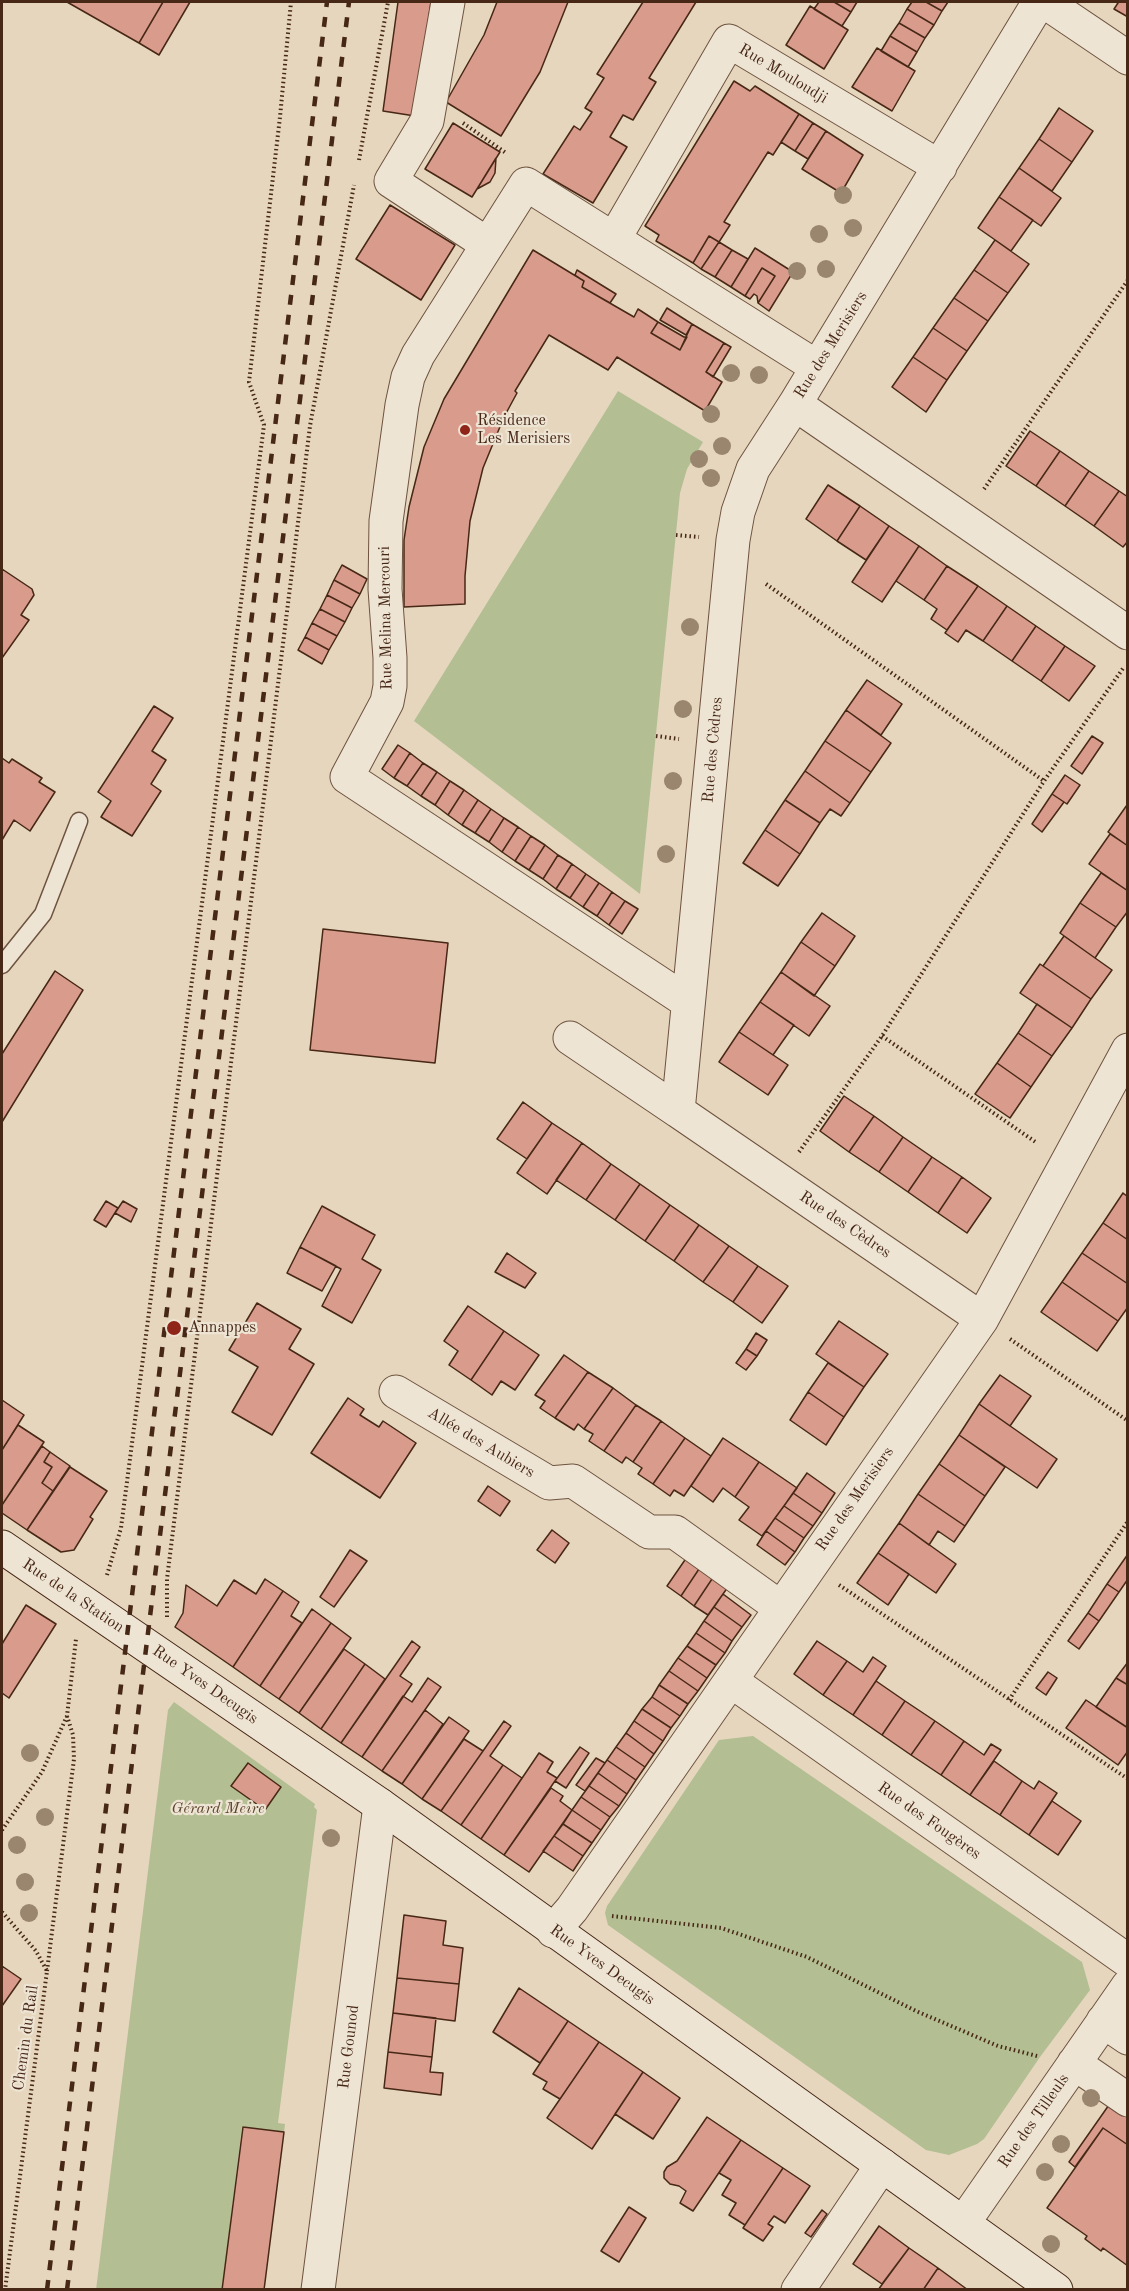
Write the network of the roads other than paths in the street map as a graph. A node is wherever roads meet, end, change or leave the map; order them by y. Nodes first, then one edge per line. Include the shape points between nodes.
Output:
1 (448, 2) edge
2 (1039, 2) edge
3 (1045, 2) edge
4 (1128, 58) edge
5 (940, 167) junction
6 (614, 239) junction
7 (487, 244) junction
8 (817, 367) junction
9 (795, 404) junction
10 (1128, 633) edge
11 (78, 821) dead end
12 (2, 965) edge
13 (688, 1002) junction
14 (570, 1038) dead end
15 (1128, 1050) edge
16 (678, 1111) junction
17 (982, 1319) junction
18 (396, 1392) dead end
19 (2, 1547) edge
20 (782, 1608) junction
21 (146, 1644) joint
22 (731, 1681) junction
23 (380, 1805) junction
24 (554, 1930) junction
25 (1128, 1961) edge
26 (1128, 1986) edge
27 (1115, 2029) edge
28 (1074, 2063) junction
29 (1128, 2100) edge
30 (882, 2165) junction
31 (964, 2222) junction
32 (318, 2289) edge
33 (798, 2289) edge
34 (1056, 2289) edge

1 - 7 street via 428,121 391,181
2 - 5 street, Rue des Merisiers
3 - 4 street
5 - 6 street, Rue Mouloudji via 729,41
5 - 8 street, Rue des Merisiers
6 - 7 street, Rue Melina Mercouri via 525,184
6 - 8 street
7 - 13 street, Rue Melina Mercouri via 408,377 386,520 390,686 387,702 347,777
8 - 9 street, Rue des Merisiers
9 - 10 street, Rue des Merisiers
9 - 13 street, Rue des Cèdres via 753,469 738,512
11 - 12 lane via 43,914
13 - 16 street, Rue des Cèdres
14 - 16 street, Rue des Cèdres
15 - 17 street, Rue des Merisiers
16 - 17 street, Rue des Cèdres
17 - 20 street, Rue des Merisiers
18 - 20 street, Allée des Aubiers via 549,1483 573,1481 649,1532 675,1532
19 - 21 street, Rue de la Station
20 - 22 street, Rue des Merisiers
21 - 23 street, Rue Yves Decugis
22 - 24 street, Rue des Merisiers
22 - 25 street, Rue des Fougères
23 - 24 street, Rue Yves Decugis
23 - 32 street, Rue Gounod
24 - 30 street, Rue Yves Decugis
26 - 27 street, Rue des Tilleuls
27 - 28 street, Rue des Tilleuls
28 - 29 street
28 - 31 street, Rue des Tilleuls
30 - 31 street, Rue Yves Decugis
30 - 33 street
31 - 34 street, Rue Yves Decugis

